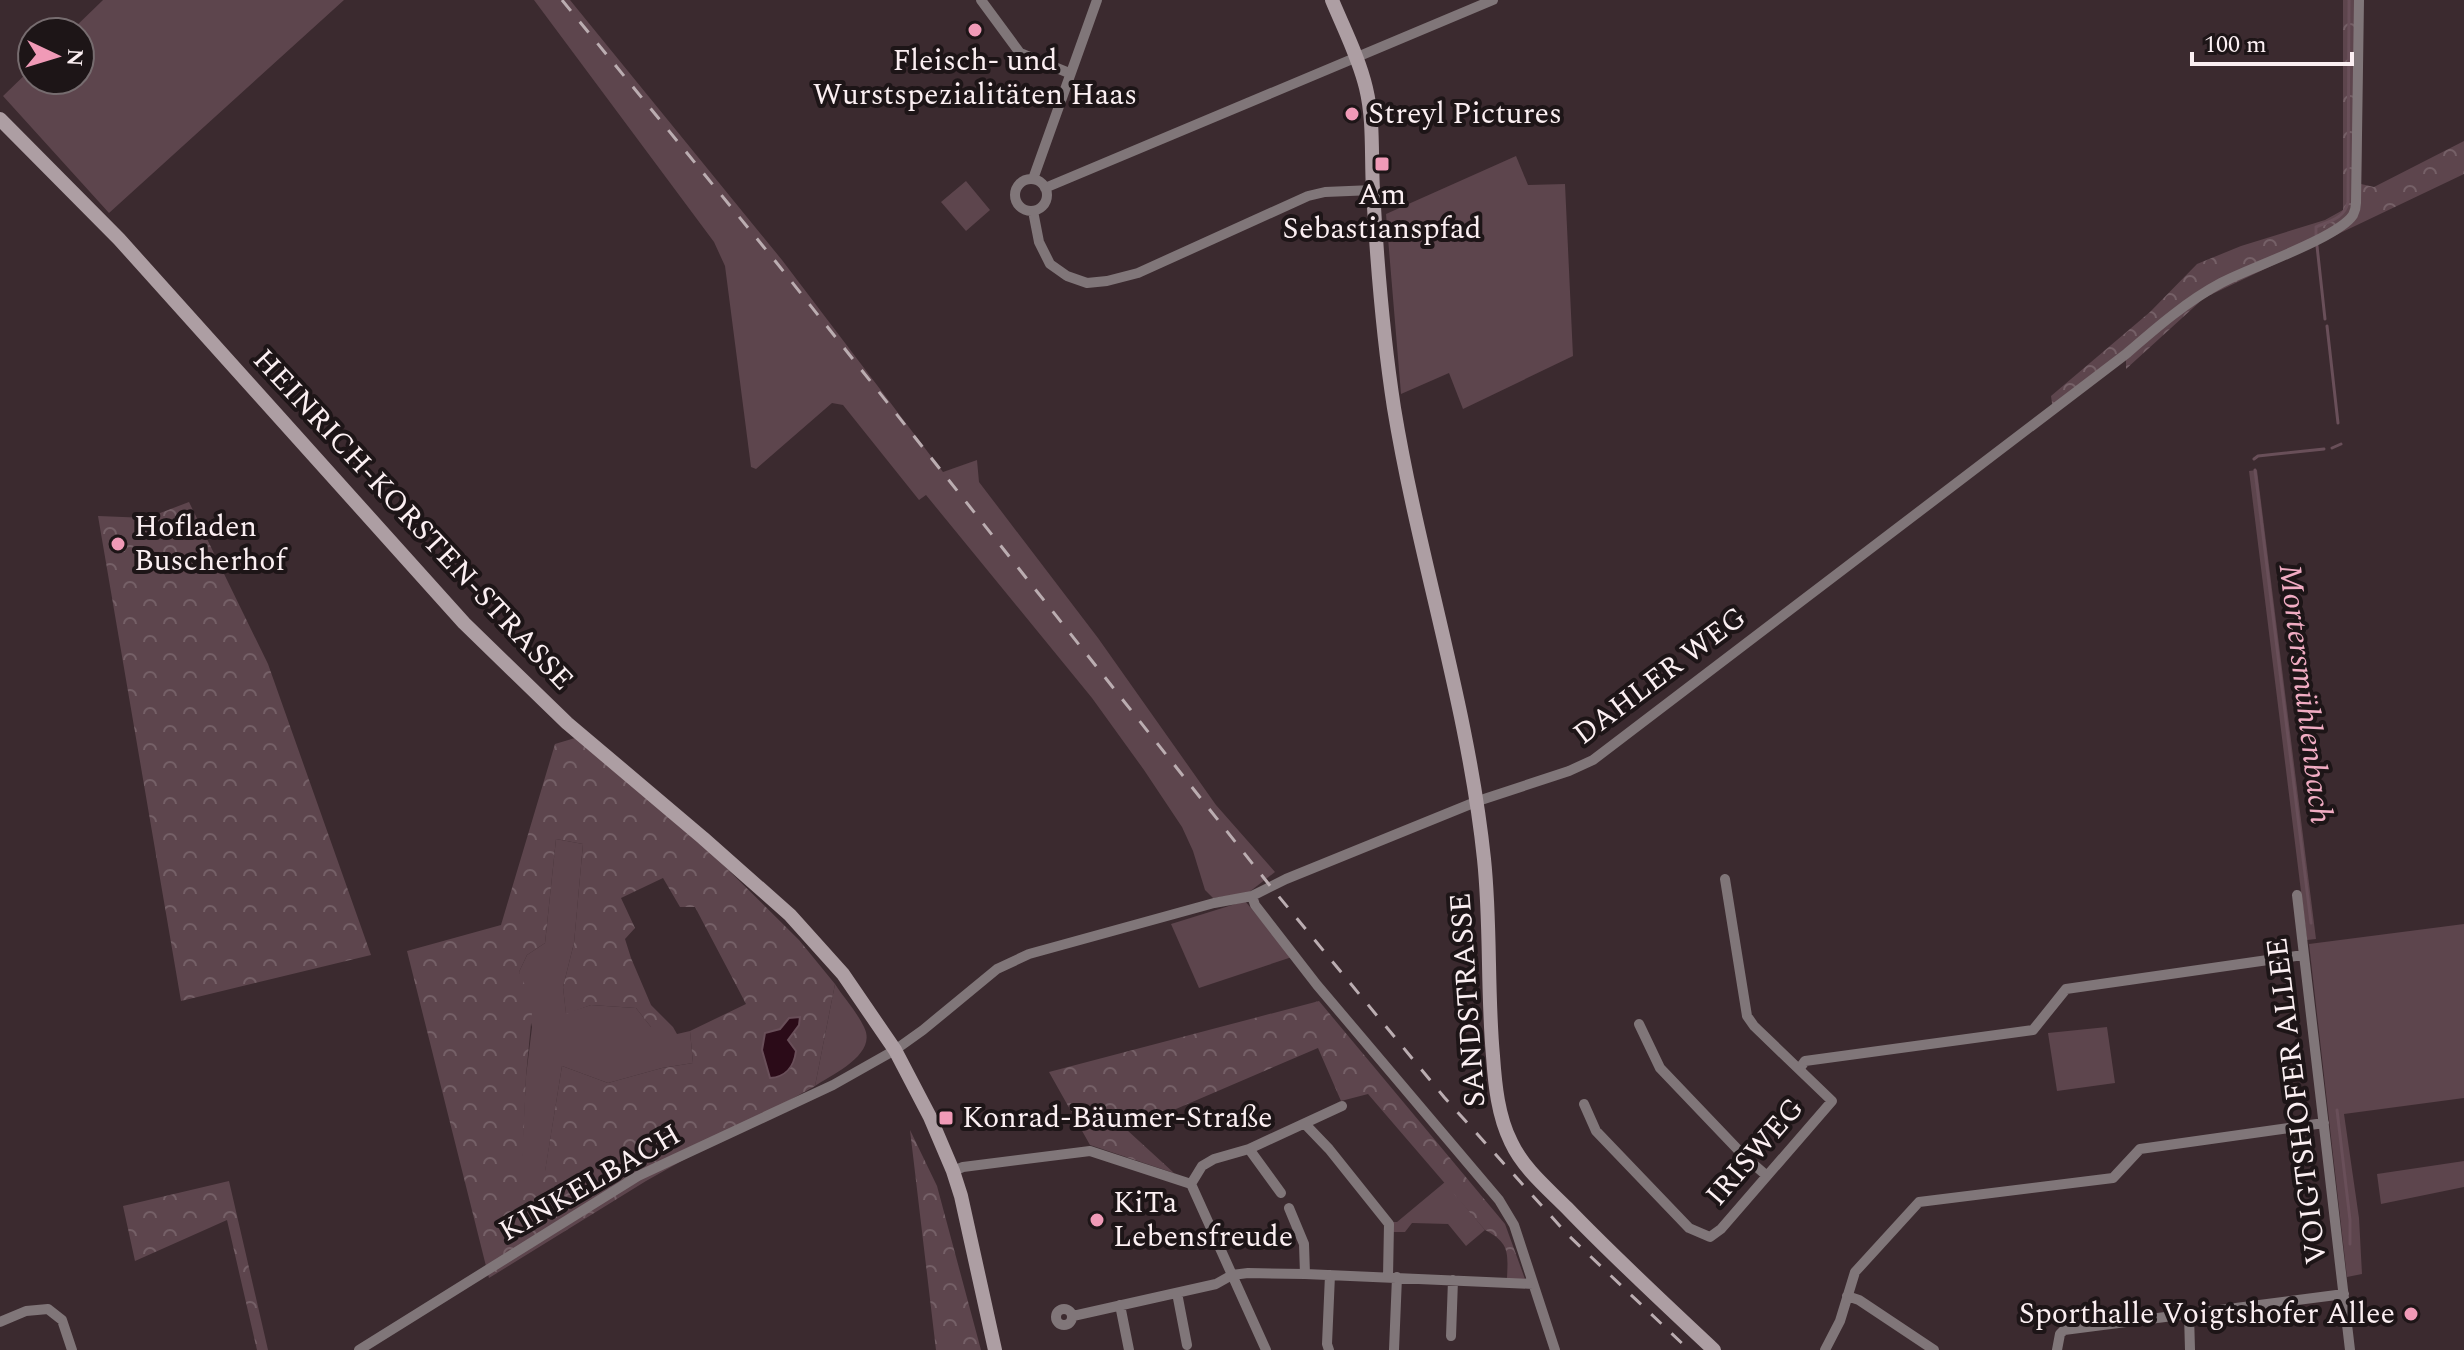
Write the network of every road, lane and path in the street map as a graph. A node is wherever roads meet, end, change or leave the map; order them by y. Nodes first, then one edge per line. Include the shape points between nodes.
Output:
1 (981, 0) edge
2 (1097, 0) edge
3 (1332, 0) edge
4 (1493, 0) edge
5 (2359, 0) edge
6 (1357, 58) junction
7 (1069, 73) junction
8 (0, 119) edge
9 (1033, 179) junction
10 (1045, 188) junction
11 (1373, 190) junction
12 (1033, 211) junction
13 (1478, 801) junction
14 (1725, 879) dead end
15 (2297, 895) dead end
16 (1252, 896) junction
17 (2303, 955) junction
18 (1639, 1024) dead end
19 (895, 1050) junction
20 (1800, 1068) junction
21 (1584, 1104) dead end
22 (1342, 1106) dead end
23 (2324, 1123) junction
24 (1305, 1124) junction
25 (1249, 1149) junction
26 (953, 1171) junction
27 (1767, 1176) junction
28 (1191, 1184) junction
29 (1281, 1193) dead end
30 (1289, 1208) dead end
31 (1305, 1274) junction
32 (1232, 1275) junction
33 (1330, 1275) junction
34 (1392, 1277) junction
35 (1453, 1280) junction
36 (1533, 1284) junction
37 (1177, 1293) junction
38 (2344, 1294) junction
39 (1847, 1296) junction
40 (1120, 1305) junction
41 (2189, 1314) junction
42 (1073, 1316) dead end
43 (0, 1322) edge
44 (1451, 1336) dead end
45 (1187, 1345) dead end
46 (72, 1350) edge
47 (359, 1350) edge
48 (995, 1350) edge
49 (1129, 1350) edge
50 (1266, 1350) edge
51 (1329, 1350) edge
52 (1394, 1350) edge
53 (1555, 1350) edge
54 (1714, 1350) edge
55 (1825, 1350) edge
56 (1934, 1350) edge
57 (2057, 1350) edge
58 (2190, 1350) edge
59 (2350, 1350) edge

1 - 7 street via 1020,53
2 - 7 street
3 - 6 street, SANDSTRASSE
4 - 6 street
5 - 13 street, DAHLER WEG via 2356,203 2342,226 2219,284 2161,324 1593,760
6 - 10 street
6 - 11 street, SANDSTRASSE via 1371,113
7 - 9 street
8 - 19 street, HEINRICH-KORSTEN-STRASSE via 119,239 493,653 807,932
9 - 10 street
9 - 12 street via 1022,181 1014,195 1020,207
10 - 12 street via 1045,203
11 - 12 street via 1308,196 1138,273 1087,283 1050,264
11 - 13 street, SANDSTRASSE via 1394,405
13 - 16 street, DAHLER WEG
13 - 54 street, SANDSTRASSE via 1494,1070 1510,1140 1523,1163 1609,1252
14 - 20 street via 1747,1016
15 - 17 street, VOIGTSHOFER ALLEE
16 - 19 street, DAHLER WEG via 1029,954 997,969
16 - 36 street via 1317,985 1499,1200 1514,1225
17 - 20 street via 2066,989 2033,1030 1805,1061
17 - 23 street, VOIGTSHOFER ALLEE
18 - 27 street via 1660,1068
19 - 26 street, HEINRICH-KORSTEN-STRASSE
19 - 47 street, KINKELBACH via 833,1085 638,1176
20 - 27 street, IRISWEG via 1832,1101
21 - 27 street, IRISWEG via 1596,1131 1699,1233 1710,1237 1721,1229
22 - 24 street
23 - 38 street, VOIGTSHOFER ALLEE
23 - 39 street via 2140,1149 2113,1178 1919,1202 1855,1272
24 - 25 street
24 - 34 street via 1389,1224
25 - 28 street via 1202,1166
25 - 29 street
26 - 28 street via 1090,1151
26 - 48 street, HEINRICH-KORSTEN-STRASSE
28 - 32 street
30 - 31 street via 1304,1244
31 - 32 street
31 - 33 street
32 - 37 street
32 - 50 street
33 - 34 street
33 - 51 street
34 - 35 street
34 - 52 street
35 - 36 street
35 - 44 street
36 - 53 street
37 - 40 street
37 - 45 street
38 - 41 street
38 - 59 street, VOIGTSHOFER ALLEE
39 - 55 street
39 - 56 street
40 - 42 street
40 - 49 street
41 - 57 street via 2062,1332
41 - 58 street
43 - 46 street via 48,1309 62,1320

